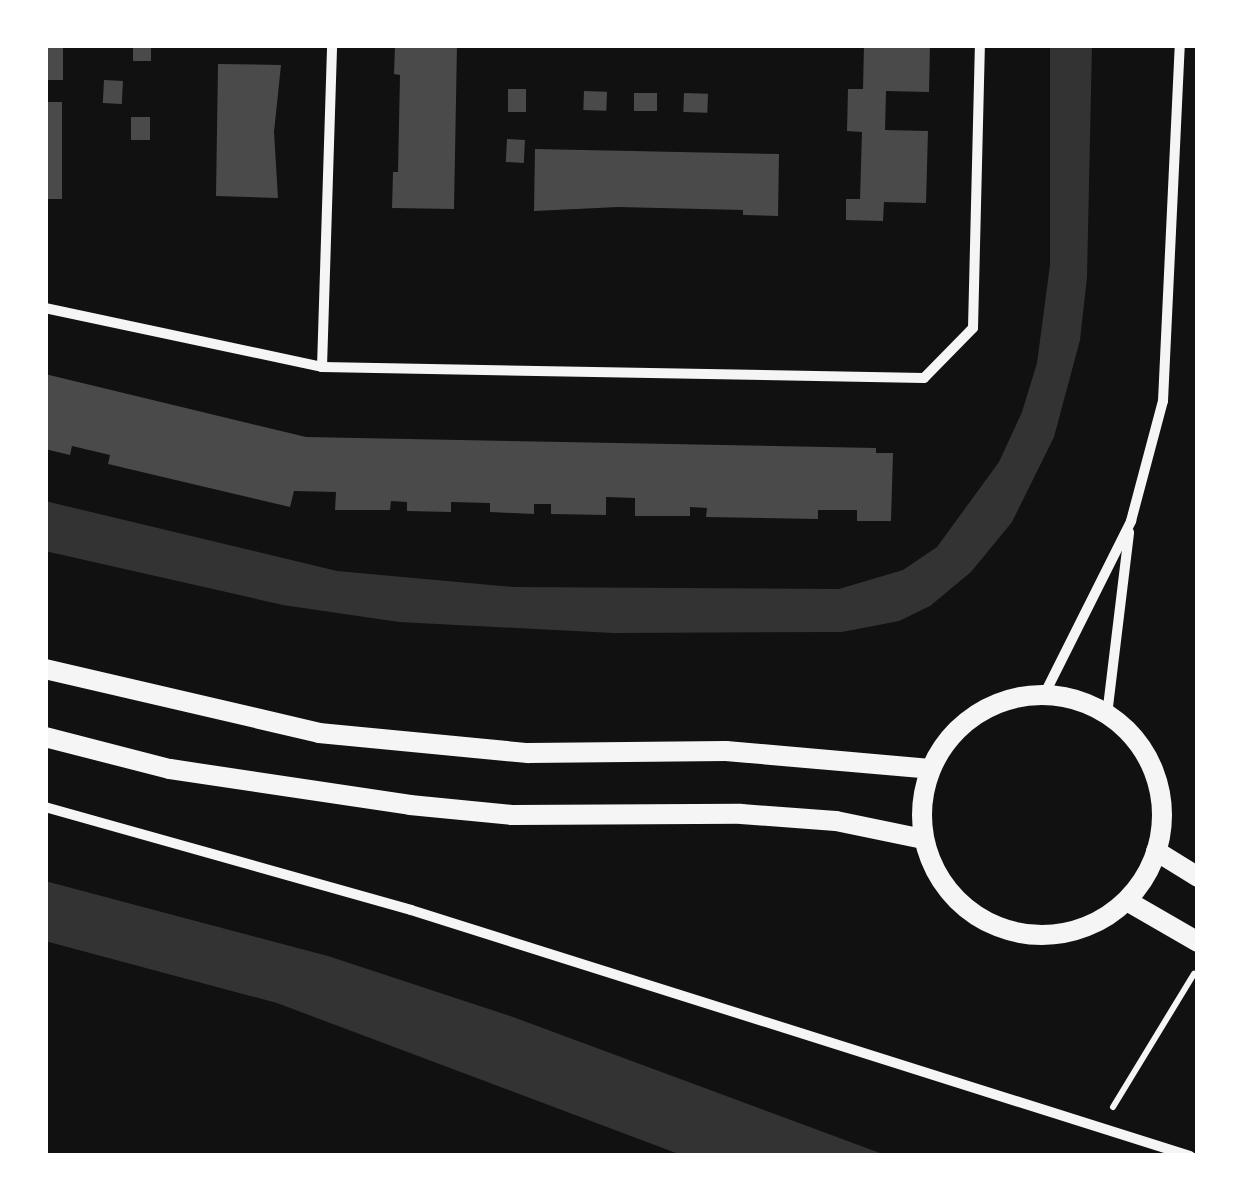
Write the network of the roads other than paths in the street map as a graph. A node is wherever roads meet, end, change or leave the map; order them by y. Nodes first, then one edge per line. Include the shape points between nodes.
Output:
1 (332, 45) edge
2 (980, 45) edge
3 (1180, 45) edge
4 (45, 308) edge
5 (322, 366) junction
6 (1131, 521) junction
7 (45, 668) edge
8 (1044, 695) junction
9 (1107, 715) junction
10 (45, 737) edge
11 (930, 769) junction
12 (45, 807) edge
13 (923, 839) junction
14 (1156, 851) junction
15 (1198, 877) edge
16 (1126, 901) junction
17 (1198, 942) edge
18 (1190, 1156) edge

1 - 5 street
2 - 5 street via 973,328 924,378
3 - 6 street via 1164,401
4 - 5 street
6 - 8 street
6 - 9 street
7 - 11 main road via 319,734 528,754 726,751
8 - 9 main road via 1077,700
8 - 11 main road via 1004,701 967,720
9 - 14 main road via 1136,741 1155,774 1162,812
10 - 13 main road via 170,769 410,805 512,815 741,814 836,821
11 - 13 main road
12 - 18 street via 411,910
13 - 16 main road via 931,864 962,906 1007,930 1032,935 1083,928
14 - 15 main road
14 - 16 main road
16 - 17 main road

